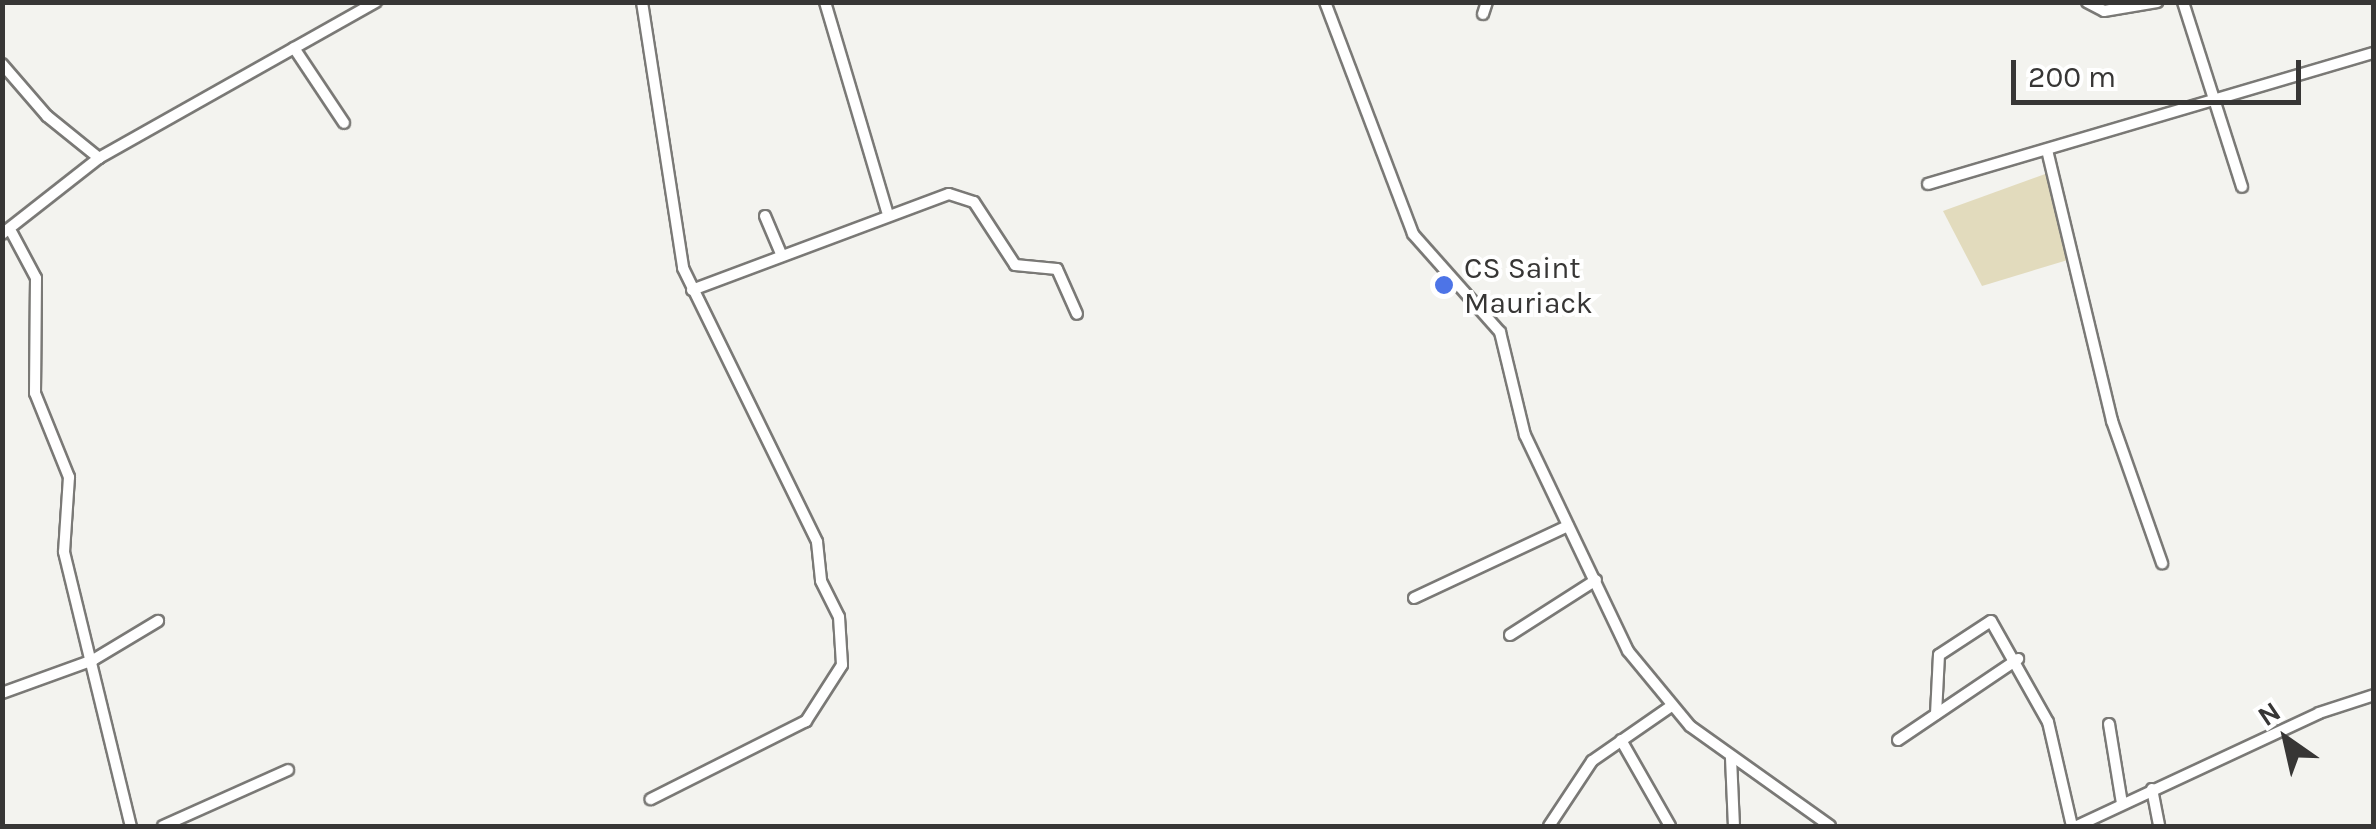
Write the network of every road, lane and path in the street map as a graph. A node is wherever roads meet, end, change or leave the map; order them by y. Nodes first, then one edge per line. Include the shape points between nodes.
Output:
1 (376, 2) edge
2 (642, 2) edge
3 (825, 2) edge
4 (1325, 2) edge
5 (2086, 2) edge
6 (2157, 2) edge
7 (2184, 2) edge
8 (294, 48) junction
9 (2374, 53) edge
10 (2, 64) edge
11 (2211, 95) junction
12 (344, 123) dead end
13 (2047, 150) junction
14 (99, 158) junction
15 (1928, 184) dead end
16 (2242, 187) dead end
17 (887, 211) junction
18 (765, 216) dead end
19 (5, 233) edge
20 (782, 256) junction
21 (692, 290) junction
22 (1077, 314) dead end
23 (1568, 526) junction
24 (2162, 563) dead end
25 (1596, 580) junction
26 (1414, 598) dead end
27 (158, 620) dead end
28 (1510, 635) dead end
29 (2018, 659) junction
30 (93, 660) junction
31 (2, 693) edge
32 (2374, 695) edge
33 (1670, 706) junction
34 (1936, 714) junction
35 (2109, 724) dead end
36 (1622, 740) junction
37 (1898, 740) dead end
38 (1731, 758) junction
39 (288, 770) dead end
40 (2152, 789) junction
41 (651, 798) dead end
42 (2122, 803) junction
43 (131, 826) edge
44 (163, 826) edge
45 (1549, 826) edge
46 (1670, 826) edge
47 (1734, 826) edge
48 (1830, 826) edge
49 (2074, 826) edge
50 (2158, 826) edge

1 - 8 street
2 - 21 street
3 - 17 street
4 - 23 street via 1422,250 1500,332 1525,434
5 - 6 street via 2104,11
7 - 11 street
8 - 12 street
8 - 14 street
9 - 11 street
10 - 14 street via 47,116
11 - 13 street
11 - 16 street
13 - 15 street
13 - 24 street via 2112,420
14 - 19 street
17 - 20 street
17 - 22 street via 942,194 968,199 1015,265 1057,269
18 - 20 street
19 - 30 street via 36,278 35,394 69,477 64,552 79,632
20 - 21 street
21 - 41 street via 817,542 821,581 839,617 842,666 806,721
23 - 25 street
23 - 26 street
25 - 28 street
25 - 33 street via 1628,651
27 - 30 street
29 - 34 street
29 - 34 street via 1991,620 1966,630 1936,661
29 - 49 street via 2048,722
30 - 31 street
30 - 43 street
32 - 40 street
33 - 36 street
33 - 38 street
34 - 37 street
35 - 42 street
36 - 45 street via 1584,769
36 - 46 street
38 - 47 street
38 - 48 street
39 - 44 street
40 - 42 street
40 - 50 street
42 - 49 street

